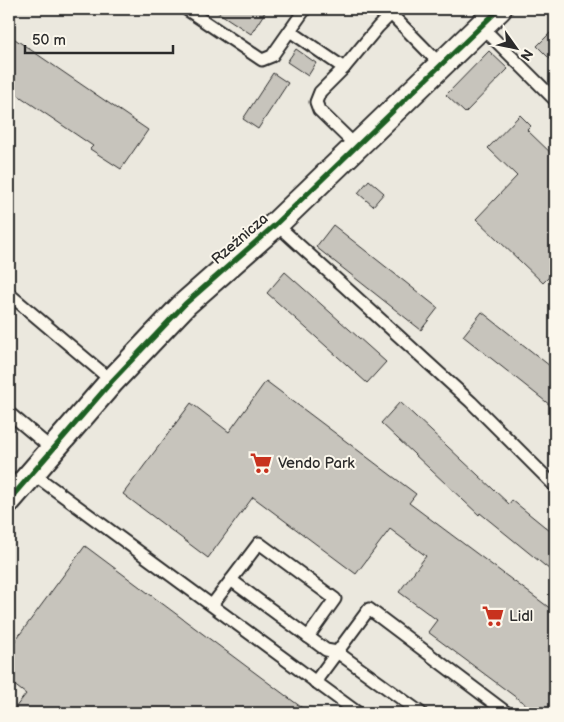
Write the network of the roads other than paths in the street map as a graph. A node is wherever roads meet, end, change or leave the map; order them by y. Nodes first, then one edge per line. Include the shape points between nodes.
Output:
1 (186, 9) edge
2 (305, 9) edge
3 (499, 9) edge
4 (390, 11) edge
5 (481, 26) junction
6 (290, 30) junction
7 (441, 64) junction
8 (344, 68) junction
9 (555, 100) edge
10 (357, 147) junction
11 (276, 224) junction
12 (9, 294) edge
13 (112, 382) junction
14 (9, 413) edge
15 (52, 449) junction
16 (32, 473) junction
17 (555, 486) edge
18 (9, 500) edge
19 (231, 580) junction
20 (212, 605) junction
21 (308, 637) junction
22 (337, 652) junction
23 (315, 682) junction
24 (342, 708) edge
25 (358, 713) edge
26 (421, 713) edge
27 (506, 713) edge

1 - 6 lane via 262,60 272,56
2 - 6 lane
3 - 5 street, Rzeźnicza
4 - 7 lane
4 - 8 lane
5 - 7 street, Rzeźnicza
5 - 9 lane
6 - 8 lane
7 - 10 street, Rzeźnicza
8 - 10 lane via 320,92 316,102 319,110
10 - 11 street, Rzeźnicza
11 - 13 street, Rzeźnicza via 185,304
11 - 17 lane via 471,402
12 - 13 lane
13 - 15 street, Rzeźnicza
14 - 15 lane
15 - 16 street, Rzeźnicza
16 - 18 street, Rzeźnicza
16 - 20 lane
19 - 20 lane
19 - 21 lane
19 - 21 lane via 259,543 335,599
20 - 23 lane
21 - 22 lane via 326,650
22 - 23 lane
22 - 26 lane
22 - 27 lane via 369,609
23 - 24 lane
24 - 25 lane

